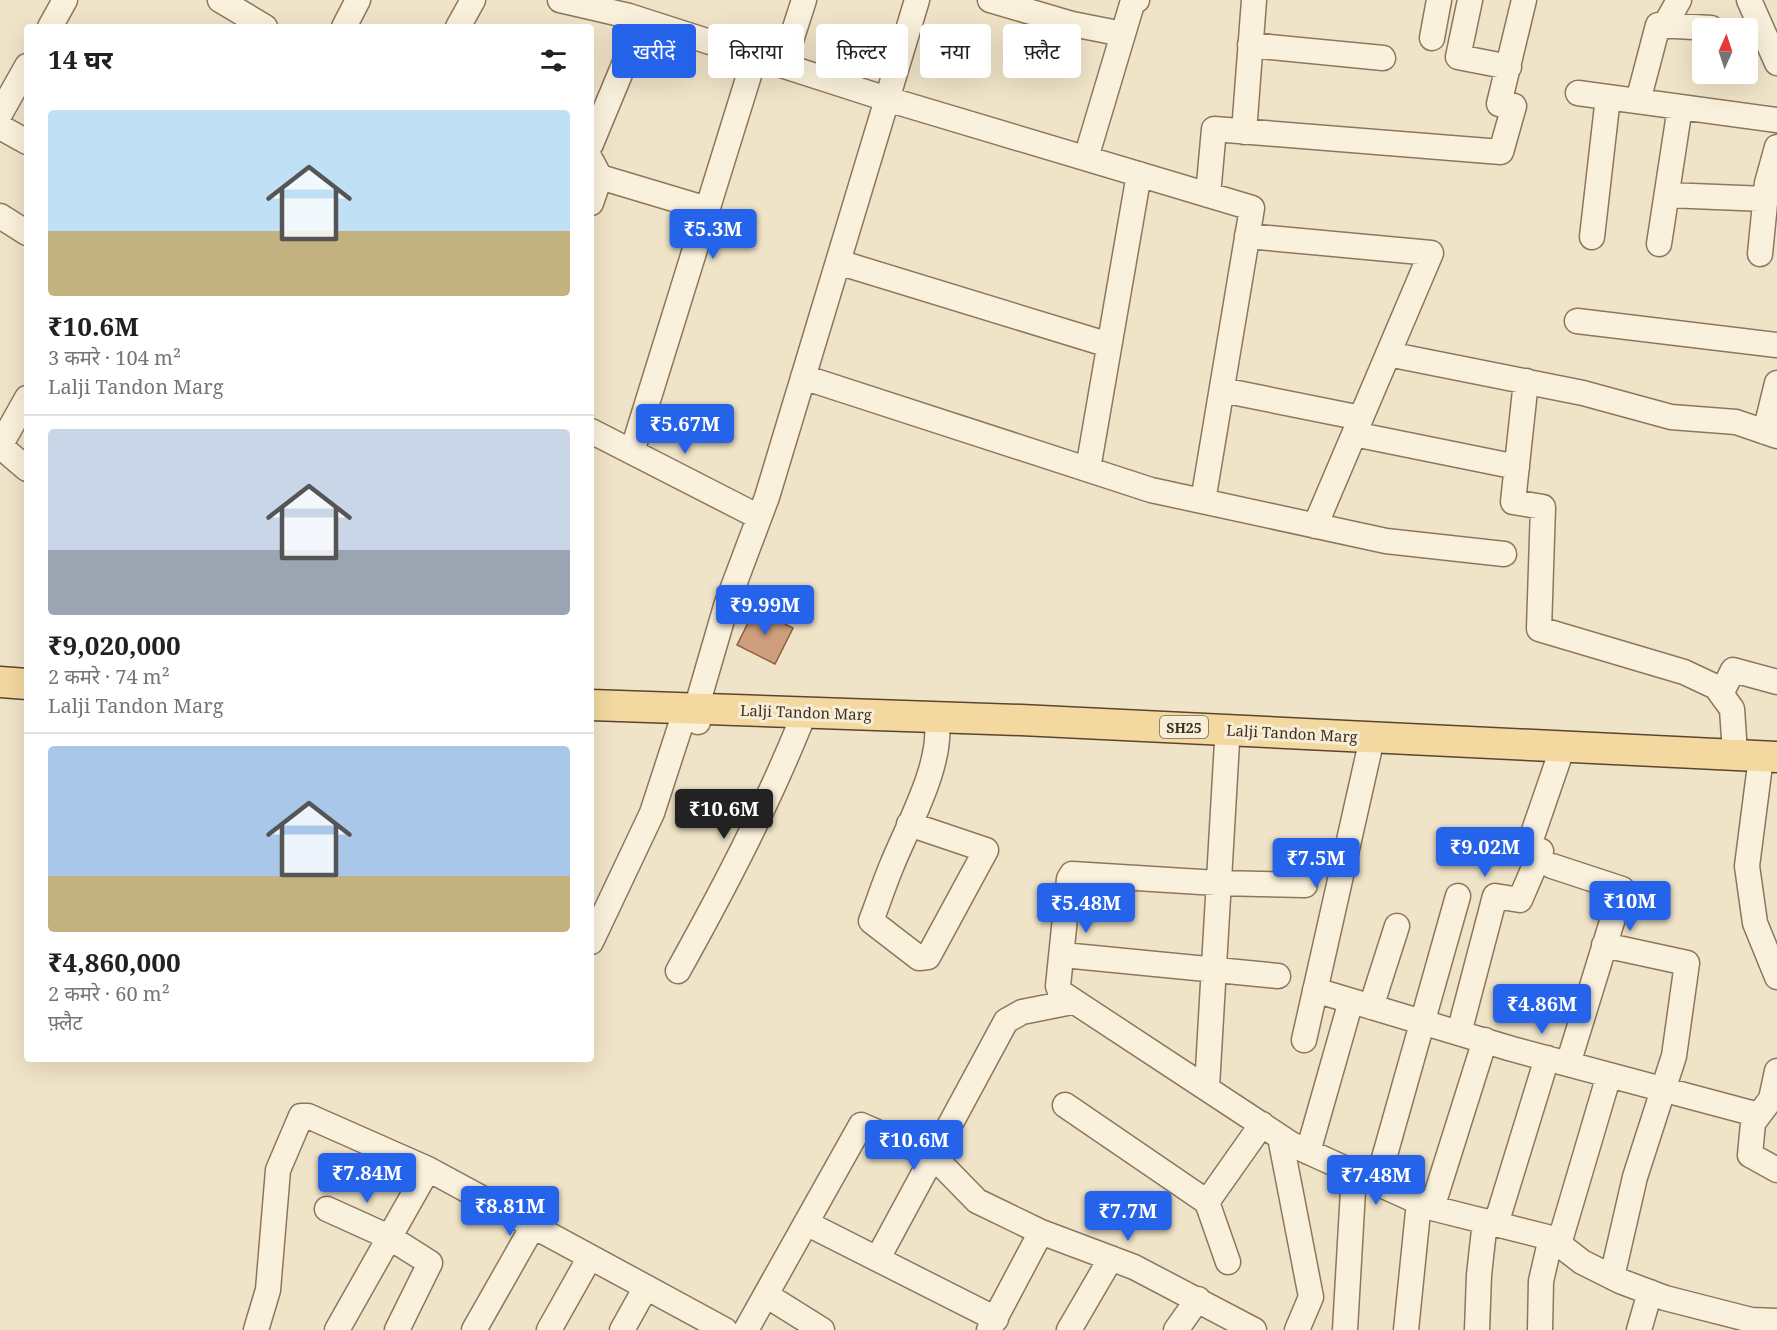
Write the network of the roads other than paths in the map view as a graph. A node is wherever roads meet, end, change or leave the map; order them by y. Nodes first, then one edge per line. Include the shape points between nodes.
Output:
1 (65, 0) edge
2 (220, 0) edge
3 (358, 0) edge
4 (473, 0) edge
5 (560, 0) edge
6 (804, 0) edge
7 (917, 0) edge
8 (990, 0) edge
9 (1137, 0) edge
10 (1254, 0) edge
11 (1439, 0) edge
12 (1470, 0) edge
13 (1524, 0) edge
14 (1679, 0) edge
15 (1749, 0) edge
16 (1752, 18) edge
17 (642, 21) junction
18 (52, 24) edge
19 (260, 24) edge
20 (346, 24) edge
21 (460, 24) edge
22 (796, 24) edge
23 (1665, 26) junction
24 (1692, 27) edge
25 (1123, 34) junction
26 (1758, 35) edge
27 (1432, 38) dead end
28 (708, 41) edge
29 (1250, 45) junction
30 (1383, 58) dead end
31 (1777, 63) edge
32 (1509, 67) junction
33 (24, 72) edge
34 (804, 72) edge
35 (748, 78) edge
36 (1578, 93) dead end
37 (1608, 97) junction
38 (887, 99) junction
39 (1638, 101) junction
40 (1680, 107) junction
41 (1, 114) edge
42 (1777, 120) edge
43 (1244, 132) junction
44 (594, 137) edge
45 (24, 139) edge
46 (1777, 147) edge
47 (1086, 158) junction
48 (595, 168) edge
49 (1139, 174) junction
50 (1208, 195) junction
51 (1667, 195) junction
52 (1766, 199) junction
53 (707, 208) junction
54 (0, 216) edge
55 (24, 231) edge
56 (1247, 236) junction
57 (1592, 237) dead end
58 (1659, 244) dead end
59 (1760, 254) dead end
60 (838, 262) junction
61 (1577, 321) dead end
62 (1110, 345) junction
63 (1777, 345) edge
64 (1388, 354) junction
65 (803, 377) junction
66 (1526, 381) junction
67 (1777, 383) edge
68 (1222, 390) junction
69 (24, 403) edge
70 (1358, 426) junction
71 (594, 433) edge
72 (1771, 434) edge
73 (0, 446) edge
74 (632, 452) junction
75 (24, 466) edge
76 (1517, 467) junction
77 (1088, 469) junction
78 (1203, 501) junction
79 (759, 517) junction
80 (1315, 526) junction
81 (1504, 554) dead end
82 (0, 682) edge
83 (1777, 682) edge
84 (24, 684) edge
85 (1721, 694) junction
86 (0, 695) edge
87 (24, 696) edge
88 (594, 705) edge
89 (692, 717) junction
90 (594, 718) edge
91 (937, 722) junction
92 (800, 724) junction
93 (1339, 740) junction
94 (1227, 742) junction
95 (1370, 747) junction
96 (1560, 755) junction
97 (1761, 759) edge
98 (909, 824) junction
99 (1552, 866) dead end
100 (1217, 883) junction
101 (1305, 885) dead end
102 (1458, 896) dead end
103 (1397, 926) dead end
104 (594, 936) edge
105 (1604, 945) junction
106 (1063, 956) junction
107 (678, 970) dead end
108 (1212, 970) junction
109 (1278, 976) dead end
110 (1777, 977) edge
111 (1315, 990) junction
112 (1072, 1002) junction
113 (1361, 1004) junction
114 (1421, 1022) junction
115 (1459, 1033) junction
116 (1304, 1040) dead end
117 (1485, 1040) junction
118 (1557, 1061) junction
119 (1777, 1071) edge
120 (1608, 1075) junction
121 (1207, 1087) junction
122 (1662, 1089) junction
123 (1065, 1105) dead end
124 (1759, 1115) junction
125 (1271, 1130) junction
126 (1308, 1152) junction
127 (934, 1157) junction
128 (428, 1169) junction
129 (1777, 1170) edge
130 (1354, 1173) junction
131 (1377, 1183) junction
132 (1207, 1202) junction
133 (1425, 1205) junction
134 (327, 1209) dead end
135 (806, 1223) junction
136 (1491, 1223) junction
137 (533, 1226) junction
138 (1041, 1232) junction
139 (389, 1237) junction
140 (1555, 1241) junction
141 (590, 1257) junction
142 (878, 1258) junction
143 (1111, 1258) junction
144 (1228, 1262) dead end
145 (1612, 1277) junction
146 (646, 1287) junction
147 (1650, 1292) junction
148 (766, 1295) junction
149 (1198, 1299) junction
150 (1777, 1321) edge
151 (993, 1324) edge
152 (256, 1330) edge
153 (337, 1330) edge
154 (397, 1330) edge
155 (474, 1330) edge
156 (549, 1330) edge
157 (621, 1330) edge
158 (725, 1330) edge
159 (746, 1330) edge
160 (822, 1330) edge
161 (1069, 1330) edge
162 (1176, 1330) edge
163 (1254, 1330) edge
164 (1297, 1330) edge
165 (1345, 1330) edge
166 (1406, 1330) edge
167 (1477, 1330) edge
168 (1540, 1330) edge
169 (1639, 1330) edge

1 - 18 street
2 - 19 street
3 - 20 street
4 - 21 street
5 - 17 street
6 - 22 street
7 - 38 street
8 - 25 street
9 - 25 street via 1132,4
10 - 29 street
11 - 27 street
12 - 32 street via 1458,57
13 - 32 street
14 - 23 street
15 - 16 street
17 - 28 street
17 - 44 street
23 - 24 street
23 - 39 street via 1658,25
25 - 47 street
26 - 31 street
29 - 30 street
29 - 43 street
32 - 43 street via 1499,104 1514,106 1501,152
33 - 41 street
34 - 38 street
35 - 53 street
36 - 37 street
37 - 39 street
37 - 57 street
38 - 47 street
38 - 60 street
39 - 40 street
40 - 42 street
40 - 51 street
41 - 45 street
43 - 50 street via 1214,129
46 - 52 street
47 - 49 street
48 - 53 street
49 - 50 street
49 - 62 street
50 - 56 street via 1252,208
51 - 52 street
51 - 58 street
52 - 59 street
53 - 74 street
54 - 55 street
56 - 64 street via 1431,253
56 - 68 street
60 - 62 street
60 - 65 street
61 - 63 street
62 - 77 street
64 - 66 street
64 - 70 street
65 - 77 street
65 - 79 street
66 - 72 street via 1671,417 1736,422
66 - 76 street
67 - 72 street
68 - 70 street
68 - 78 street
69 - 73 street
70 - 76 street
70 - 80 street
71 - 74 street
73 - 75 street
74 - 79 street
76 - 85 street via 1514,502 1543,507 1539,629 1684,672 1716,687
77 - 78 street via 1150,490
78 - 80 street
79 - 89 street via 726,606
80 - 81 street via 1386,541
82 - 84 main road
83 - 85 street via 1732,670
85 - 97 street
86 - 87 main road
88 - 89 main road, Lalji Tandon Marg / SH25
89 - 90 main road, Lalji Tandon Marg / SH25
89 - 91 main road, Lalji Tandon Marg / SH25
89 - 92 main road, Lalji Tandon Marg / SH25
89 - 104 street
91 - 92 main road, Lalji Tandon Marg / SH25
91 - 93 main road, Lalji Tandon Marg / SH25
91 - 94 main road, Lalji Tandon Marg / SH25 via 1019,733
91 - 98 street via 932,767
92 - 107 street via 772,792
93 - 94 main road, Lalji Tandon Marg / SH25
93 - 95 main road, Lalji Tandon Marg / SH25
93 - 97 main road, Lalji Tandon Marg / SH25
94 - 100 street
95 - 96 main road, Lalji Tandon Marg / SH25
95 - 111 street
96 - 97 main road, Lalji Tandon Marg / SH25
96 - 115 street via 1528,848 1540,851 1521,900 1495,896
97 - 110 street via 1747,866 1755,923
98 - 98 street via 871,921 924,959 986,850
99 - 105 street via 1622,889
100 - 101 street
100 - 106 street via 1072,874
100 - 108 street
102 - 114 street
103 - 113 street
105 - 118 street
105 - 122 street via 1687,963 1674,1056
106 - 108 street
106 - 112 street via 1058,986
108 - 109 street
108 - 121 street
111 - 113 street
111 - 116 street
112 - 121 street
112 - 127 street via 1022,1012 1006,1021
113 - 114 street
113 - 126 street
114 - 115 street
114 - 131 street
115 - 117 street
117 - 118 street
117 - 133 street
118 - 120 street
118 - 136 street
119 - 124 street via 1771,1099
120 - 122 street
120 - 140 street
121 - 125 street
122 - 124 street
122 - 145 street via 1635,1177
123 - 132 street
124 - 129 street via 1754,1123 1750,1155
125 - 126 street
125 - 132 street
125 - 164 street via 1311,1297
126 - 130 street
127 - 135 street via 861,1125
127 - 138 street via 977,1201
127 - 142 street
128 - 137 street
128 - 139 street
128 - 152 street via 302,1116 278,1170 268,1290
130 - 131 street
130 - 165 street
131 - 133 street
132 - 144 street
133 - 136 street
133 - 166 street
134 - 139 street
135 - 142 street
135 - 148 street
136 - 140 street
136 - 167 street via 1479,1275
137 - 141 street
137 - 155 street
138 - 143 street
138 - 151 street
139 - 153 street
139 - 154 street via 430,1263
140 - 145 street via 1582,1262
140 - 168 street via 1541,1281
141 - 146 street
141 - 156 street
142 - 151 street
143 - 149 street
143 - 161 street
145 - 147 street
146 - 157 street
146 - 158 street
147 - 150 street via 1751,1320
147 - 169 street
148 - 159 street
148 - 160 street
149 - 162 street
149 - 163 street

